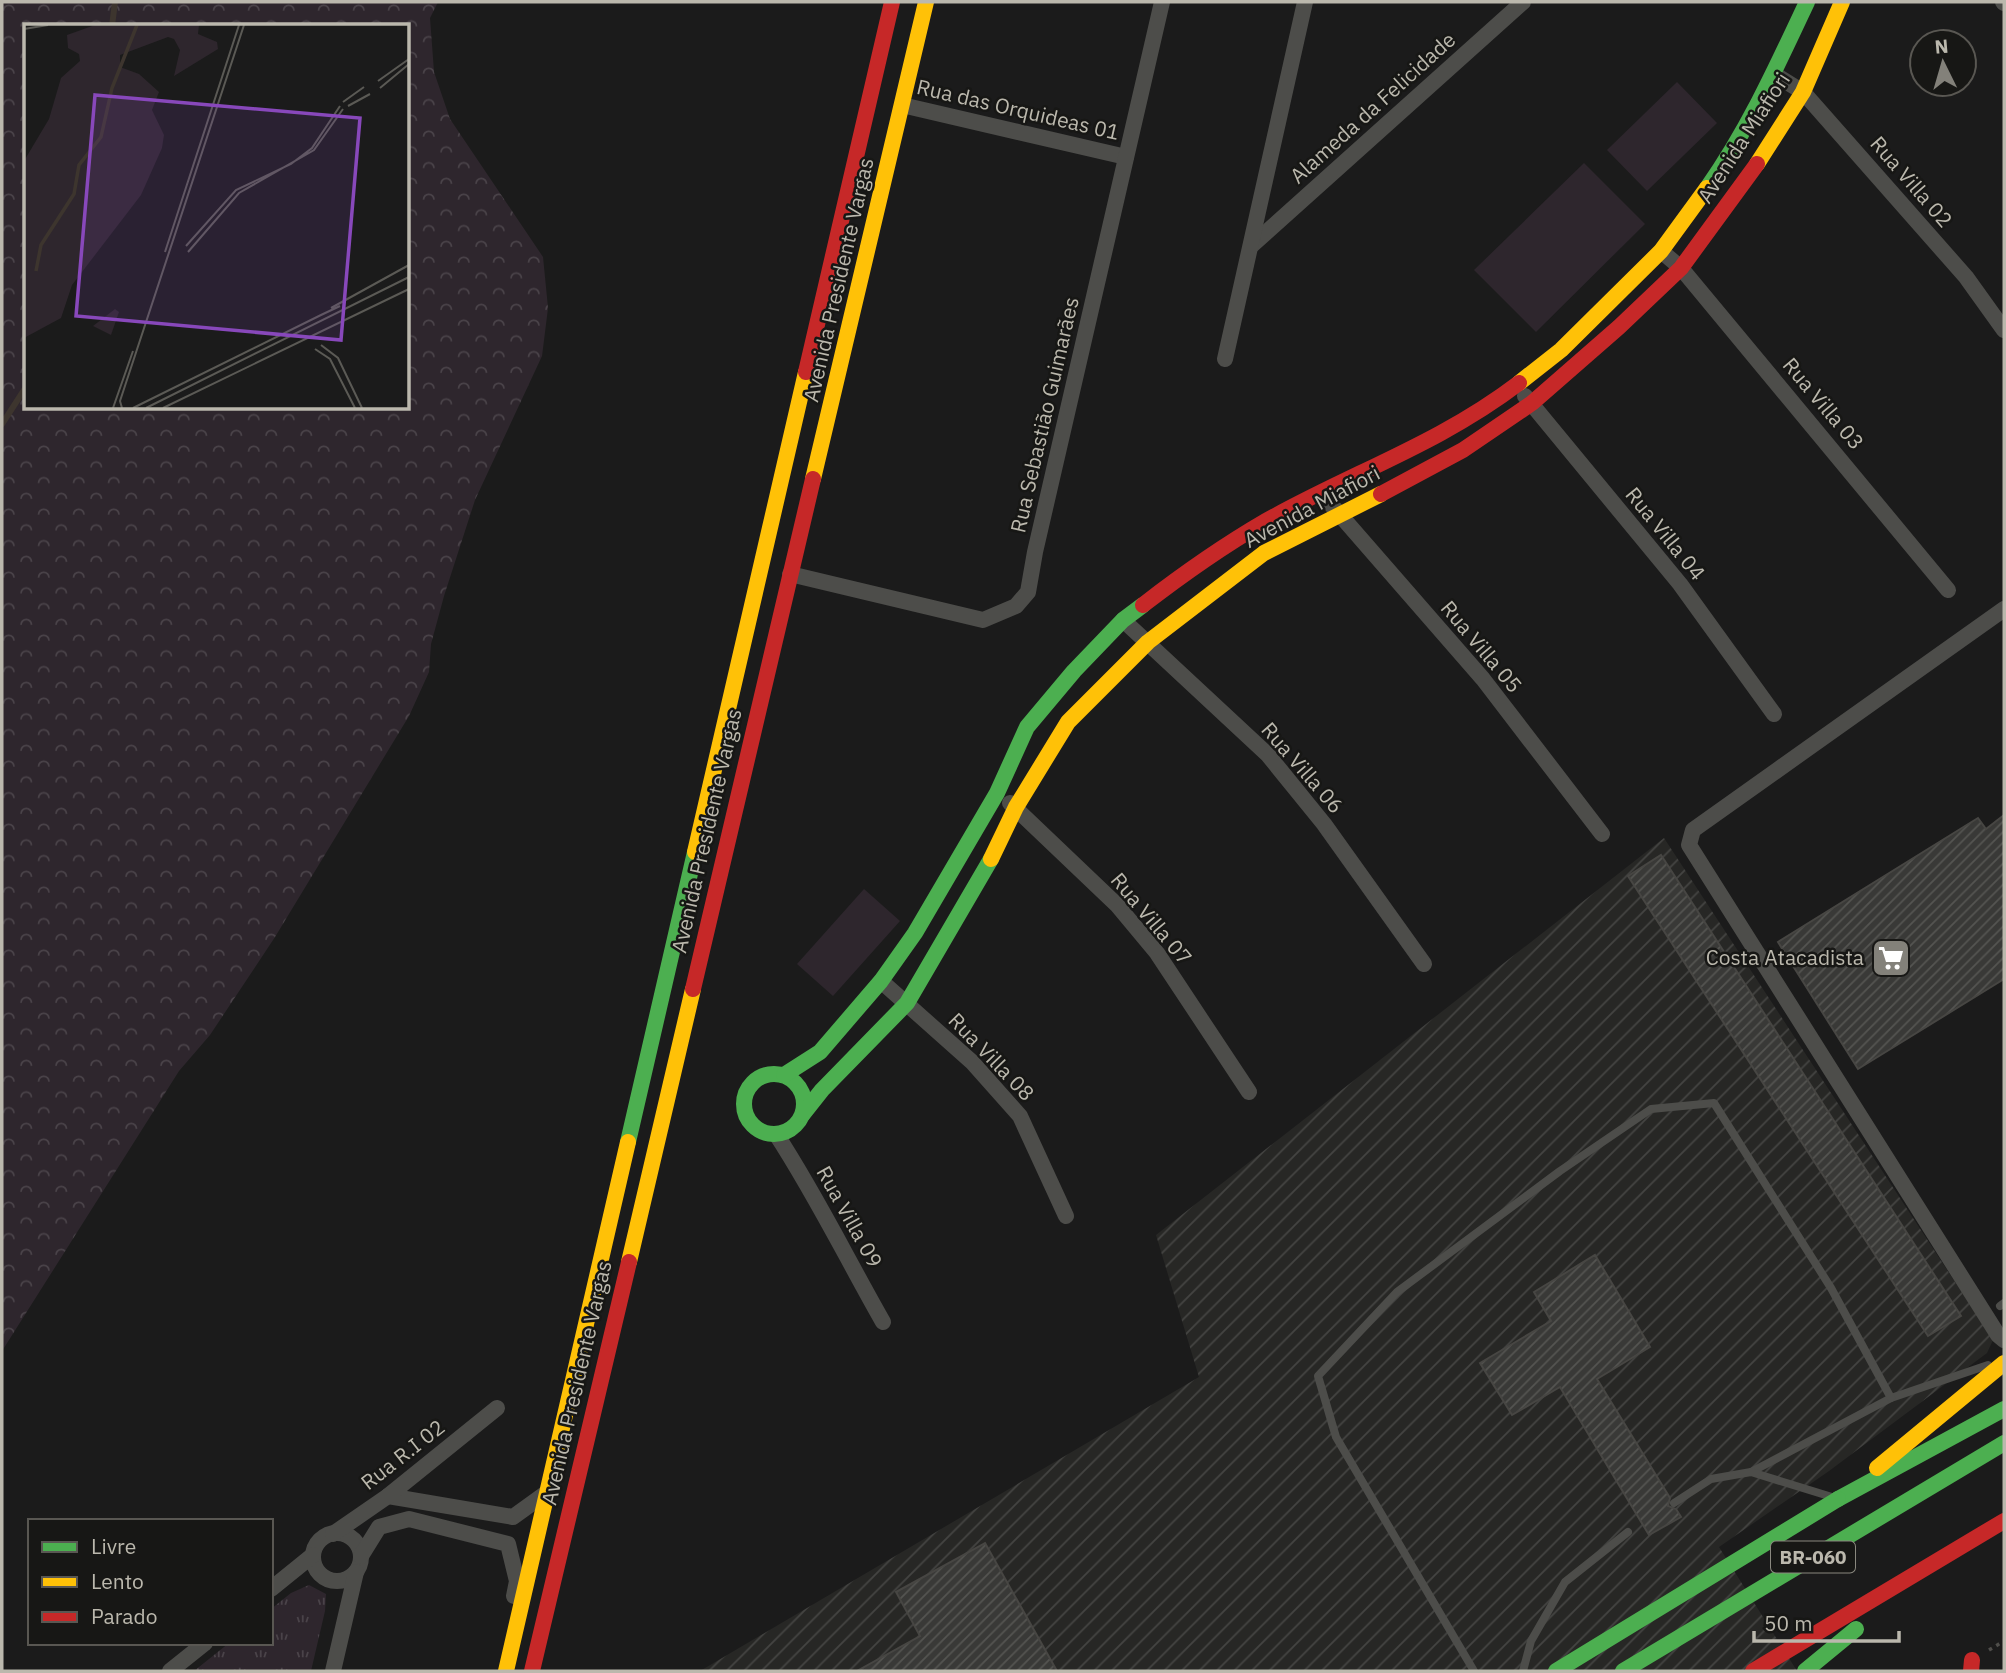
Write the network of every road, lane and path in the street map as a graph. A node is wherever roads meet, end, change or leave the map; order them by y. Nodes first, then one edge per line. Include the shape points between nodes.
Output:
1 (892, 2) edge
2 (926, 2) edge
3 (1161, 2) edge
4 (1306, 2) edge
5 (1523, 2) edge
6 (1807, 2) edge
7 (1842, 2) edge
8 (1774, 74) junction
9 (1802, 92) junction
10 (902, 105) junction
11 (1126, 157) junction
12 (1251, 246) junction
13 (1661, 251) junction
14 (1681, 268) junction
15 (2004, 330) edge
16 (1225, 359) dead end
17 (1516, 386) junction
18 (1532, 403) junction
19 (1321, 493) junction
20 (1340, 516) junction
21 (790, 574) junction
22 (1948, 590) dead end
23 (2004, 609) edge
24 (1123, 620) junction
25 (1148, 642) junction
26 (1774, 714) dead end
27 (997, 793) junction
28 (1016, 807) junction
29 (1602, 834) dead end
30 (684, 895) junction
31 (712, 902) junction
32 (1424, 964) dead end
33 (881, 981) junction
34 (907, 1003) junction
35 (784, 1075) junction
36 (1249, 1092) dead end
37 (803, 1114) junction
38 (776, 1134) junction
39 (1066, 1216) dead end
40 (883, 1322) dead end
41 (2004, 1340) edge
42 (2004, 1361) edge
43 (1892, 1398) junction
44 (498, 1408) dead end
45 (2004, 1409) edge
46 (2004, 1443) edge
47 (1751, 1472) junction
48 (551, 1489) junction
49 (388, 1496) junction
50 (1838, 1499) junction
51 (1674, 1503) dead end
52 (513, 1517) junction
53 (2004, 1521) edge
54 (1628, 1532) dead end
55 (333, 1534) junction
56 (2004, 1538) edge
57 (508, 1544) junction
58 (313, 1555) junction
59 (359, 1564) junction
60 (332, 1580) junction
61 (273, 1587) edge
62 (346, 1617) junction
63 (202, 1645) edge
64 (170, 1671) edge
65 (333, 1671) edge
66 (497, 1671) edge
67 (506, 1671) edge
68 (532, 1671) edge
69 (1474, 1671) edge
70 (1523, 1671) edge
71 (1556, 1671) edge
72 (1623, 1671) edge
73 (1753, 1671) edge
74 (1805, 1671) edge

1 - 30 main road, Avenida Presidente Vargas
2 - 10 main road, Avenida Presidente Vargas
3 - 11 street, Rua Sebastião Guimarães
4 - 12 street, Alameda da Felicidade
5 - 12 street, Alameda da Felicidade
6 - 8 main road, Avenida Miafiori
7 - 9 main road, Avenida Miafiori
8 - 9 street, Rua Villa 02
8 - 13 main road, Avenida Miafiori via 1733,151
9 - 14 main road, Avenida Miafiori via 1757,164
9 - 15 street, Rua Villa 02 via 1966,277
10 - 11 street, Rua das Orquideas 01
10 - 21 main road, Avenida Presidente Vargas
11 - 21 street, Rua Sebastião Guimarães via 1028,592 1016,606 983,620
12 - 16 street, Alameda da Felicidade
13 - 14 street, Rua Villa 03
13 - 17 main road, Avenida Miafiori via 1570,341
14 - 18 main road, Avenida Miafiori
14 - 22 street, Rua Villa 03
17 - 18 street, Rua Villa 04
17 - 19 main road, Avenida Miafiori via 1420,447
18 - 20 main road, Avenida Miafiori via 1463,450
18 - 26 street, Rua Villa 04 via 1680,584
19 - 20 street, Rua Villa 05
19 - 24 main road, Avenida Miafiori via 1202,560
20 - 25 main road, Avenida Miafiori via 1264,553
20 - 29 street, Rua Villa 05 via 1483,679
21 - 31 main road, Avenida Presidente Vargas
23 - 41 street via 1693,830 1689,845
24 - 25 street, Rua Villa 06
24 - 27 main road, Avenida Miafiori via 1027,727
25 - 28 main road, Avenida Miafiori via 1068,722
25 - 32 street, Rua Villa 06 via 1268,755 1324,824
27 - 28 street, Rua Villa 07
27 - 33 main road, Avenida Miafiori via 915,933
28 - 34 main road, Avenida Miafiori via 1000,843
28 - 36 street, Rua Villa 07 via 1116,905 1157,953
30 - 31 main road
30 - 48 main road, Avenida Presidente Vargas
31 - 68 main road, Avenida Presidente Vargas
33 - 34 street, Rua Villa 08
33 - 35 main road, Avenida Miafiori via 820,1052
34 - 37 main road, Avenida Miafiori
34 - 39 street, Rua Villa 08 via 972,1062 1020,1116
35 - 37 main road via 802,1090
35 - 38 main road via 772,1073 751,1083 744,1105 754,1126
37 - 38 main road via 788,1131
38 - 40 street, Rua Villa 09 via 813,1190 838,1245
42 - 43 lane
42 - 50 main road
43 - 47 lane
43 - 69 lane via 1831,1288 1714,1104 1651,1109 1397,1292 1318,1376 1336,1437
44 - 49 street, Rua R.I 02
45 - 50 main road
46 - 72 main road, BR-060
47 - 50 lane
47 - 51 lane via 1711,1479
48 - 52 street
48 - 67 main road, Avenida Presidente Vargas
49 - 52 street
49 - 55 street, Rua R.I 02
50 - 71 main road
52 - 57 street
53 - 73 main road, BR-060
54 - 70 lane via 1565,1583 1531,1642
55 - 58 street via 320,1541
55 - 59 street via 349,1536 355,1542
56 - 74 main road via 1892,1604
57 - 59 street via 409,1519 379,1527
57 - 66 street via 517,1581
58 - 60 street via 316,1570
58 - 61 street
59 - 60 street via 343,1580
59 - 62 street
60 - 62 street
62 - 65 street
63 - 64 street

